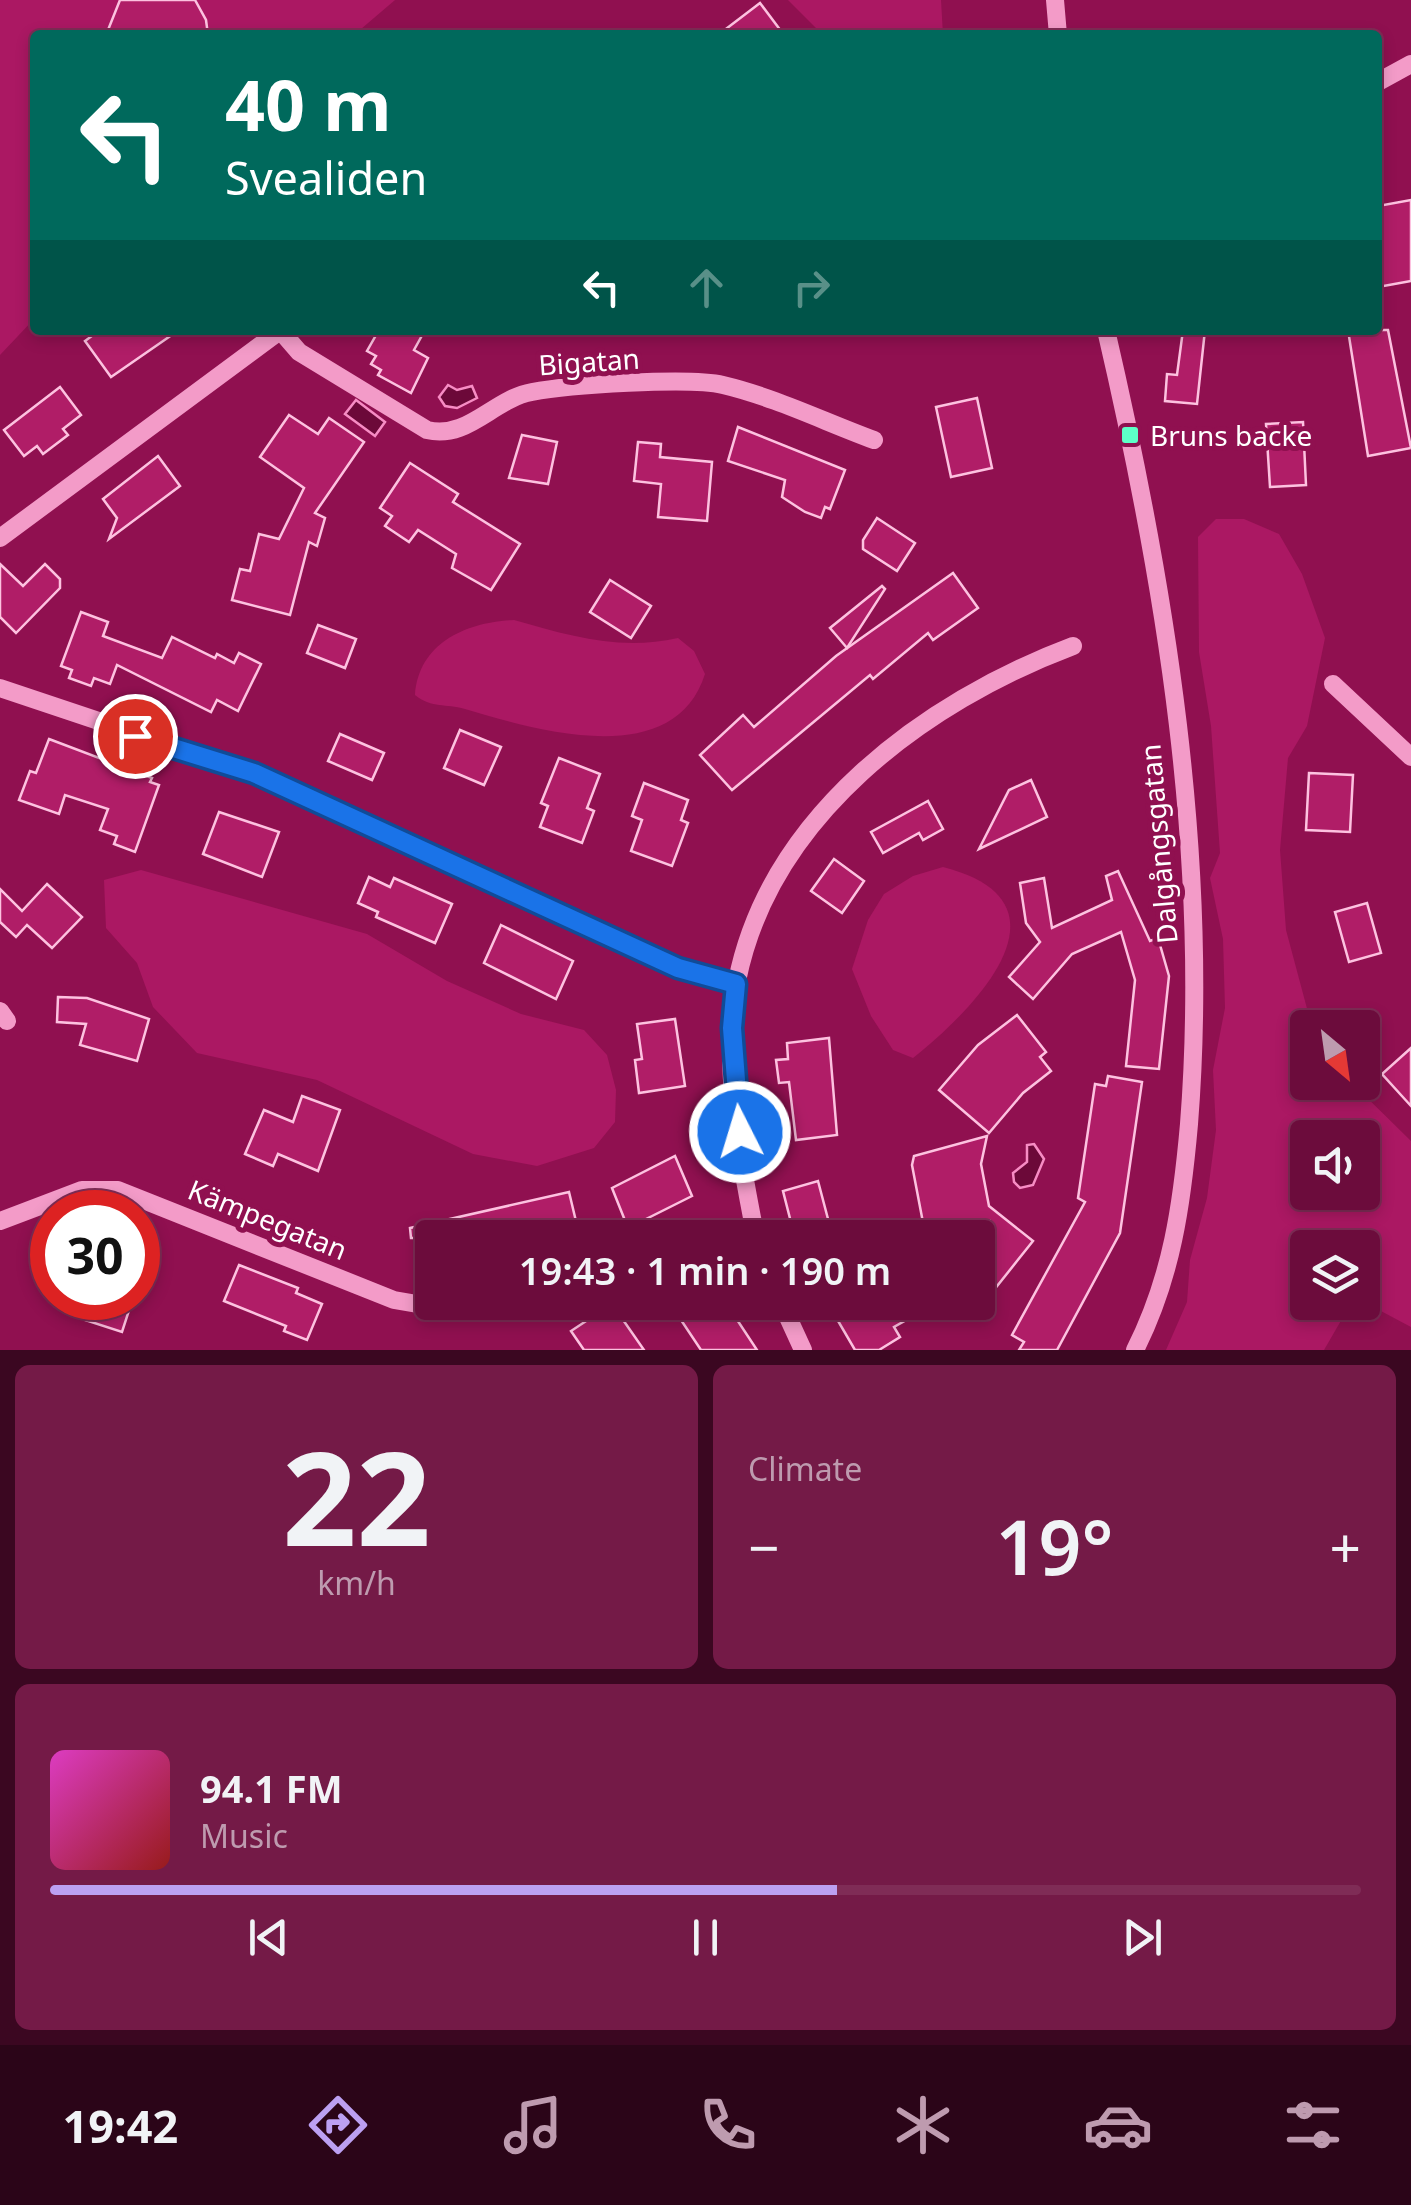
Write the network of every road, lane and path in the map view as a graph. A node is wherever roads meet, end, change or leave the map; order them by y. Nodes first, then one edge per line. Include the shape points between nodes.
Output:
1 (1055, 0) edge
2 (1058, 30) edge
3 (1411, 64) edge
4 (1382, 80) edge
5 (273, 335) edge
6 (284, 335) edge
7 (1107, 335) edge
8 (874, 440) dead end
9 (0, 538) edge
10 (1073, 646) dead end
11 (1333, 684) dead end
12 (0, 688) edge
13 (1411, 757) edge
14 (736, 984) junction
15 (754, 1220) edge
16 (0, 1222) edge
17 (415, 1304) edge
18 (789, 1320) edge
19 (803, 1350) edge
20 (1135, 1350) edge

1 - 2 street
3 - 4 street
5 - 9 street, Bigatan
6 - 8 street, Bigatan via 299,352 441,433 535,391 695,382 723,385
7 - 20 street, Dalgångsgatan via 1156,575 1184,804 1198,994 1177,1238
10 - 14 street via 938,714 857,776 819,816 766,894
11 - 13 street
12 - 14 street via 254,773 678,968
14 - 15 street via 736,1092
16 - 17 street, Kämpegatan via 82,1190 118,1190
18 - 19 street

